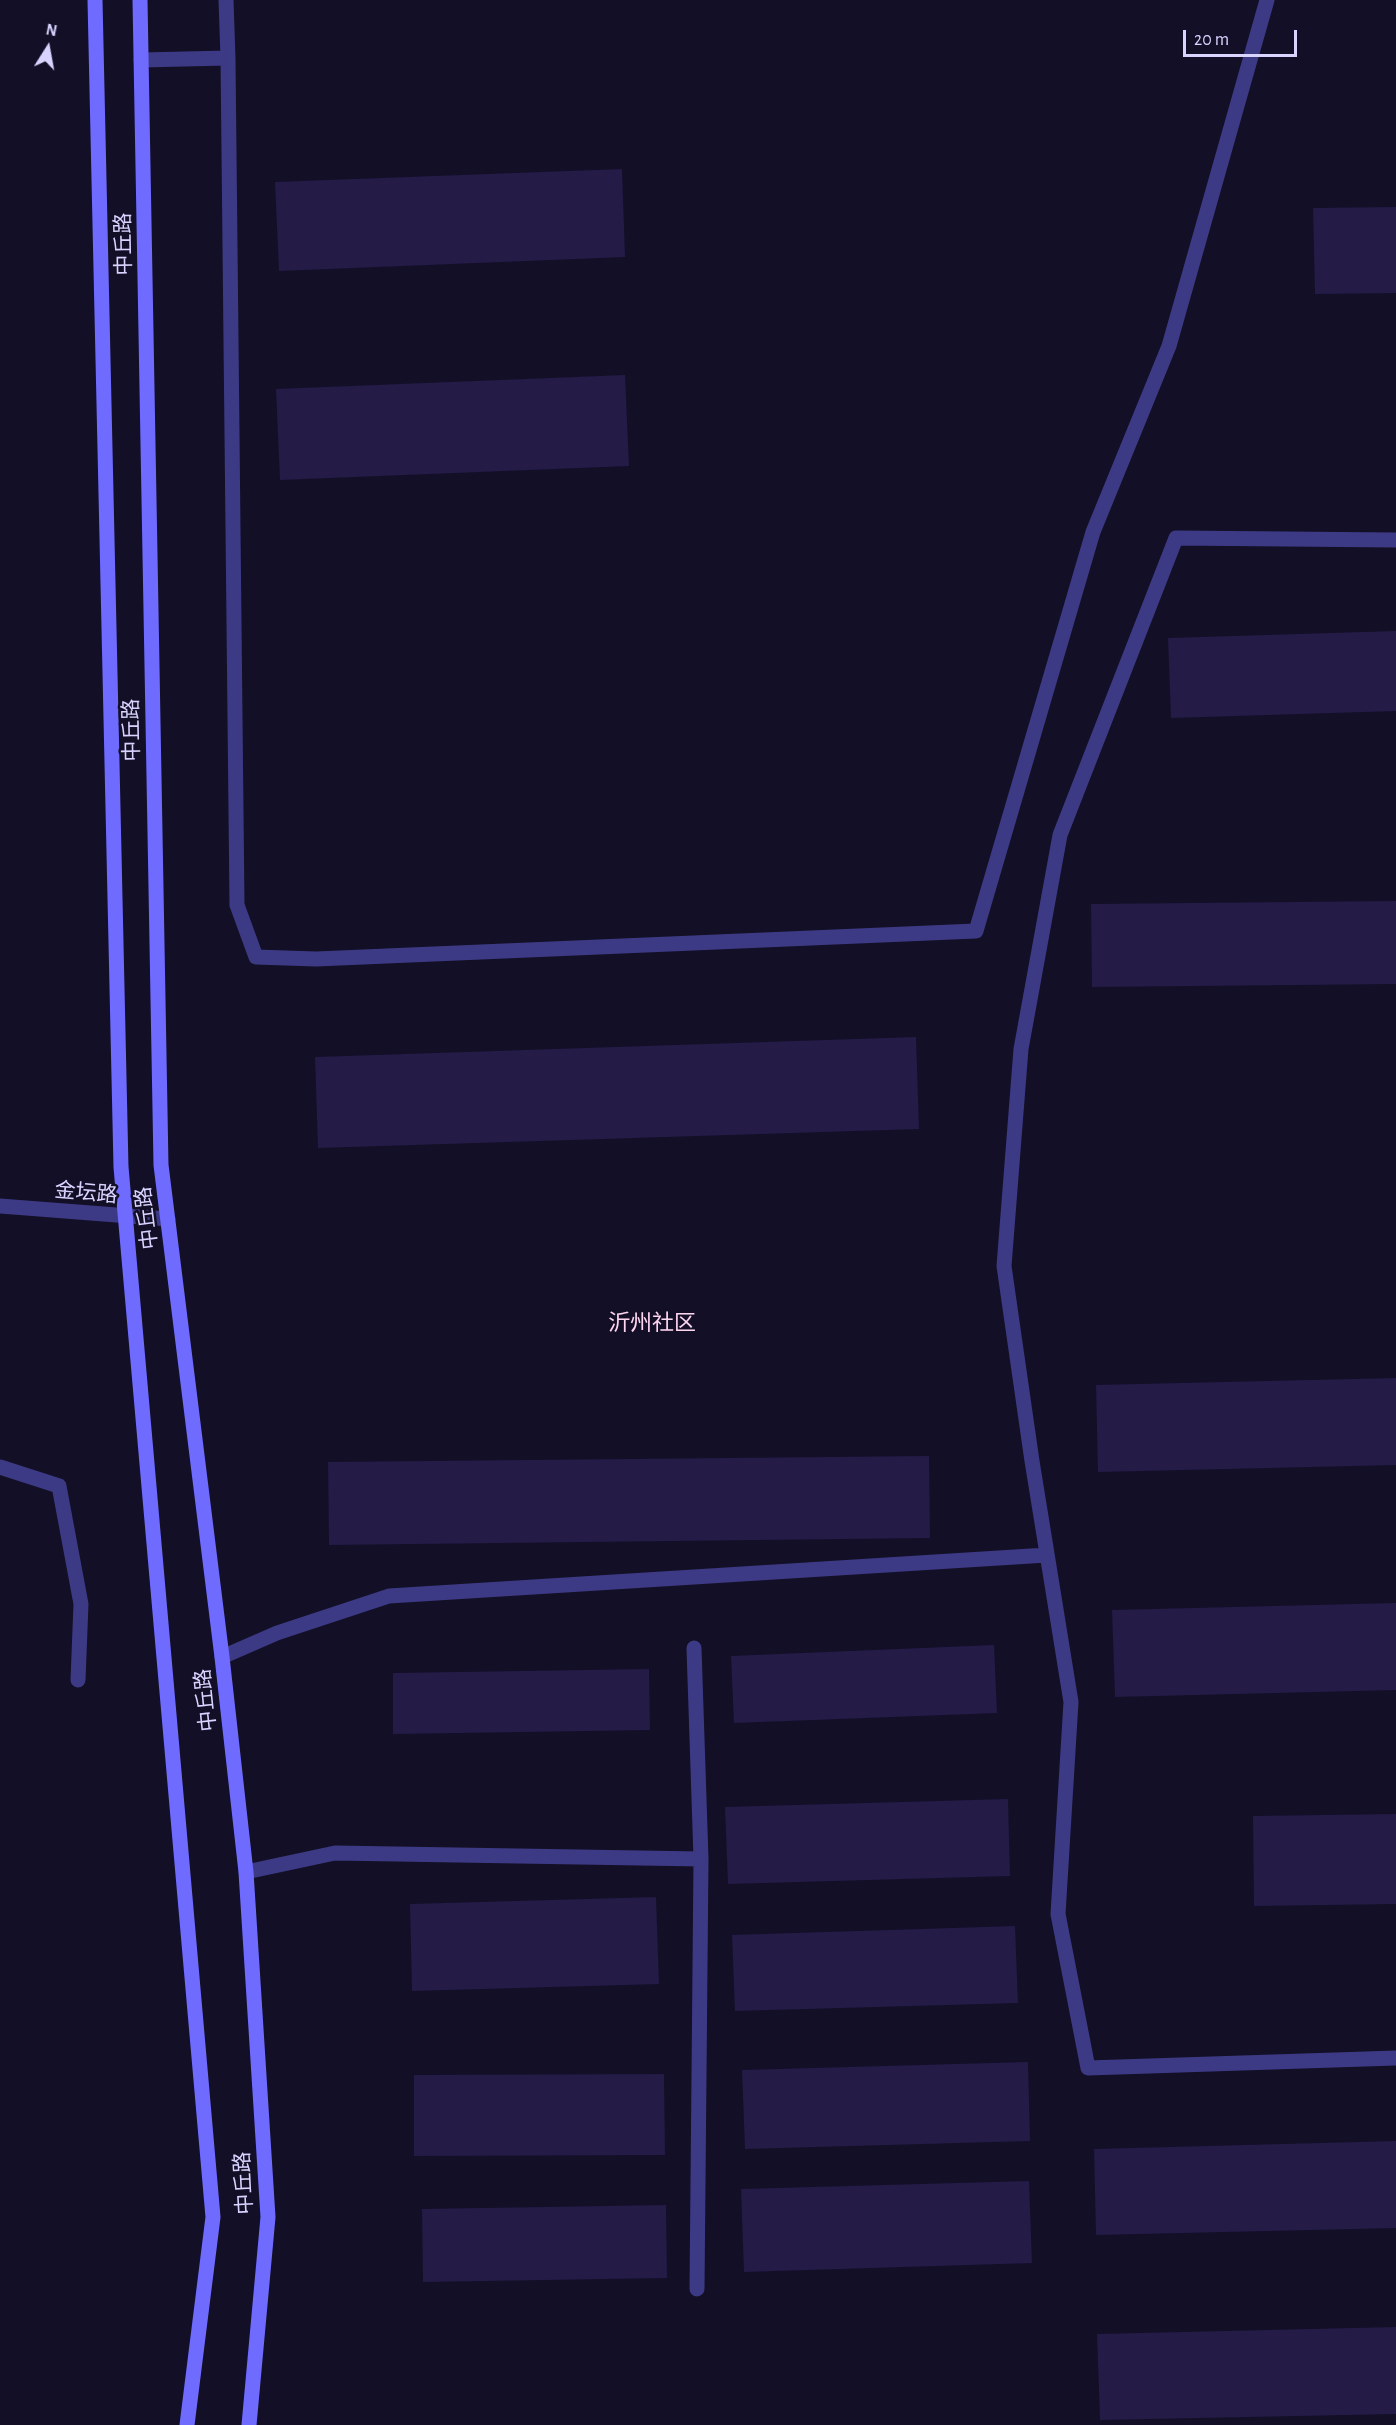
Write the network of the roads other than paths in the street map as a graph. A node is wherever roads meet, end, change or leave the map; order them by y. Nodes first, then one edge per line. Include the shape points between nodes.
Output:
1 (95, 0) edge
2 (140, 0) edge
3 (226, 0) edge
4 (1267, 0) edge
5 (228, 58) junction
6 (141, 60) junction
7 (1396, 540) edge
8 (0, 1206) edge
9 (126, 1217) junction
10 (168, 1219) junction
11 (0, 1467) edge
12 (1047, 1555) junction
13 (694, 1648) dead end
14 (222, 1657) junction
15 (78, 1680) dead end
16 (701, 1859) junction
17 (246, 1872) junction
18 (1396, 2058) edge
19 (697, 2289) dead end
20 (187, 2425) edge
21 (249, 2425) edge

1 - 9 main road, 中丘路 via 121,1167
2 - 6 main road, 中丘路
3 - 5 street
4 - 5 street via 1168,346 1093,532 976,931 316,959 256,957 237,905
5 - 6 street
6 - 10 main road, 中丘路 via 161,1165
7 - 12 street via 1176,538 1060,835 1021,1048 1004,1266
8 - 9 street, 金坛路
9 - 10 street, 金坛路
9 - 20 main road, 中丘路 via 213,2217
10 - 14 main road, 中丘路
11 - 15 street via 58,1486 81,1604
12 - 14 street via 389,1596 277,1633
12 - 18 street via 1071,1702 1058,1914 1088,2068
13 - 16 street
14 - 17 main road, 中丘路
16 - 17 street via 335,1853
16 - 19 street
17 - 21 main road, 中丘路 via 268,2217

